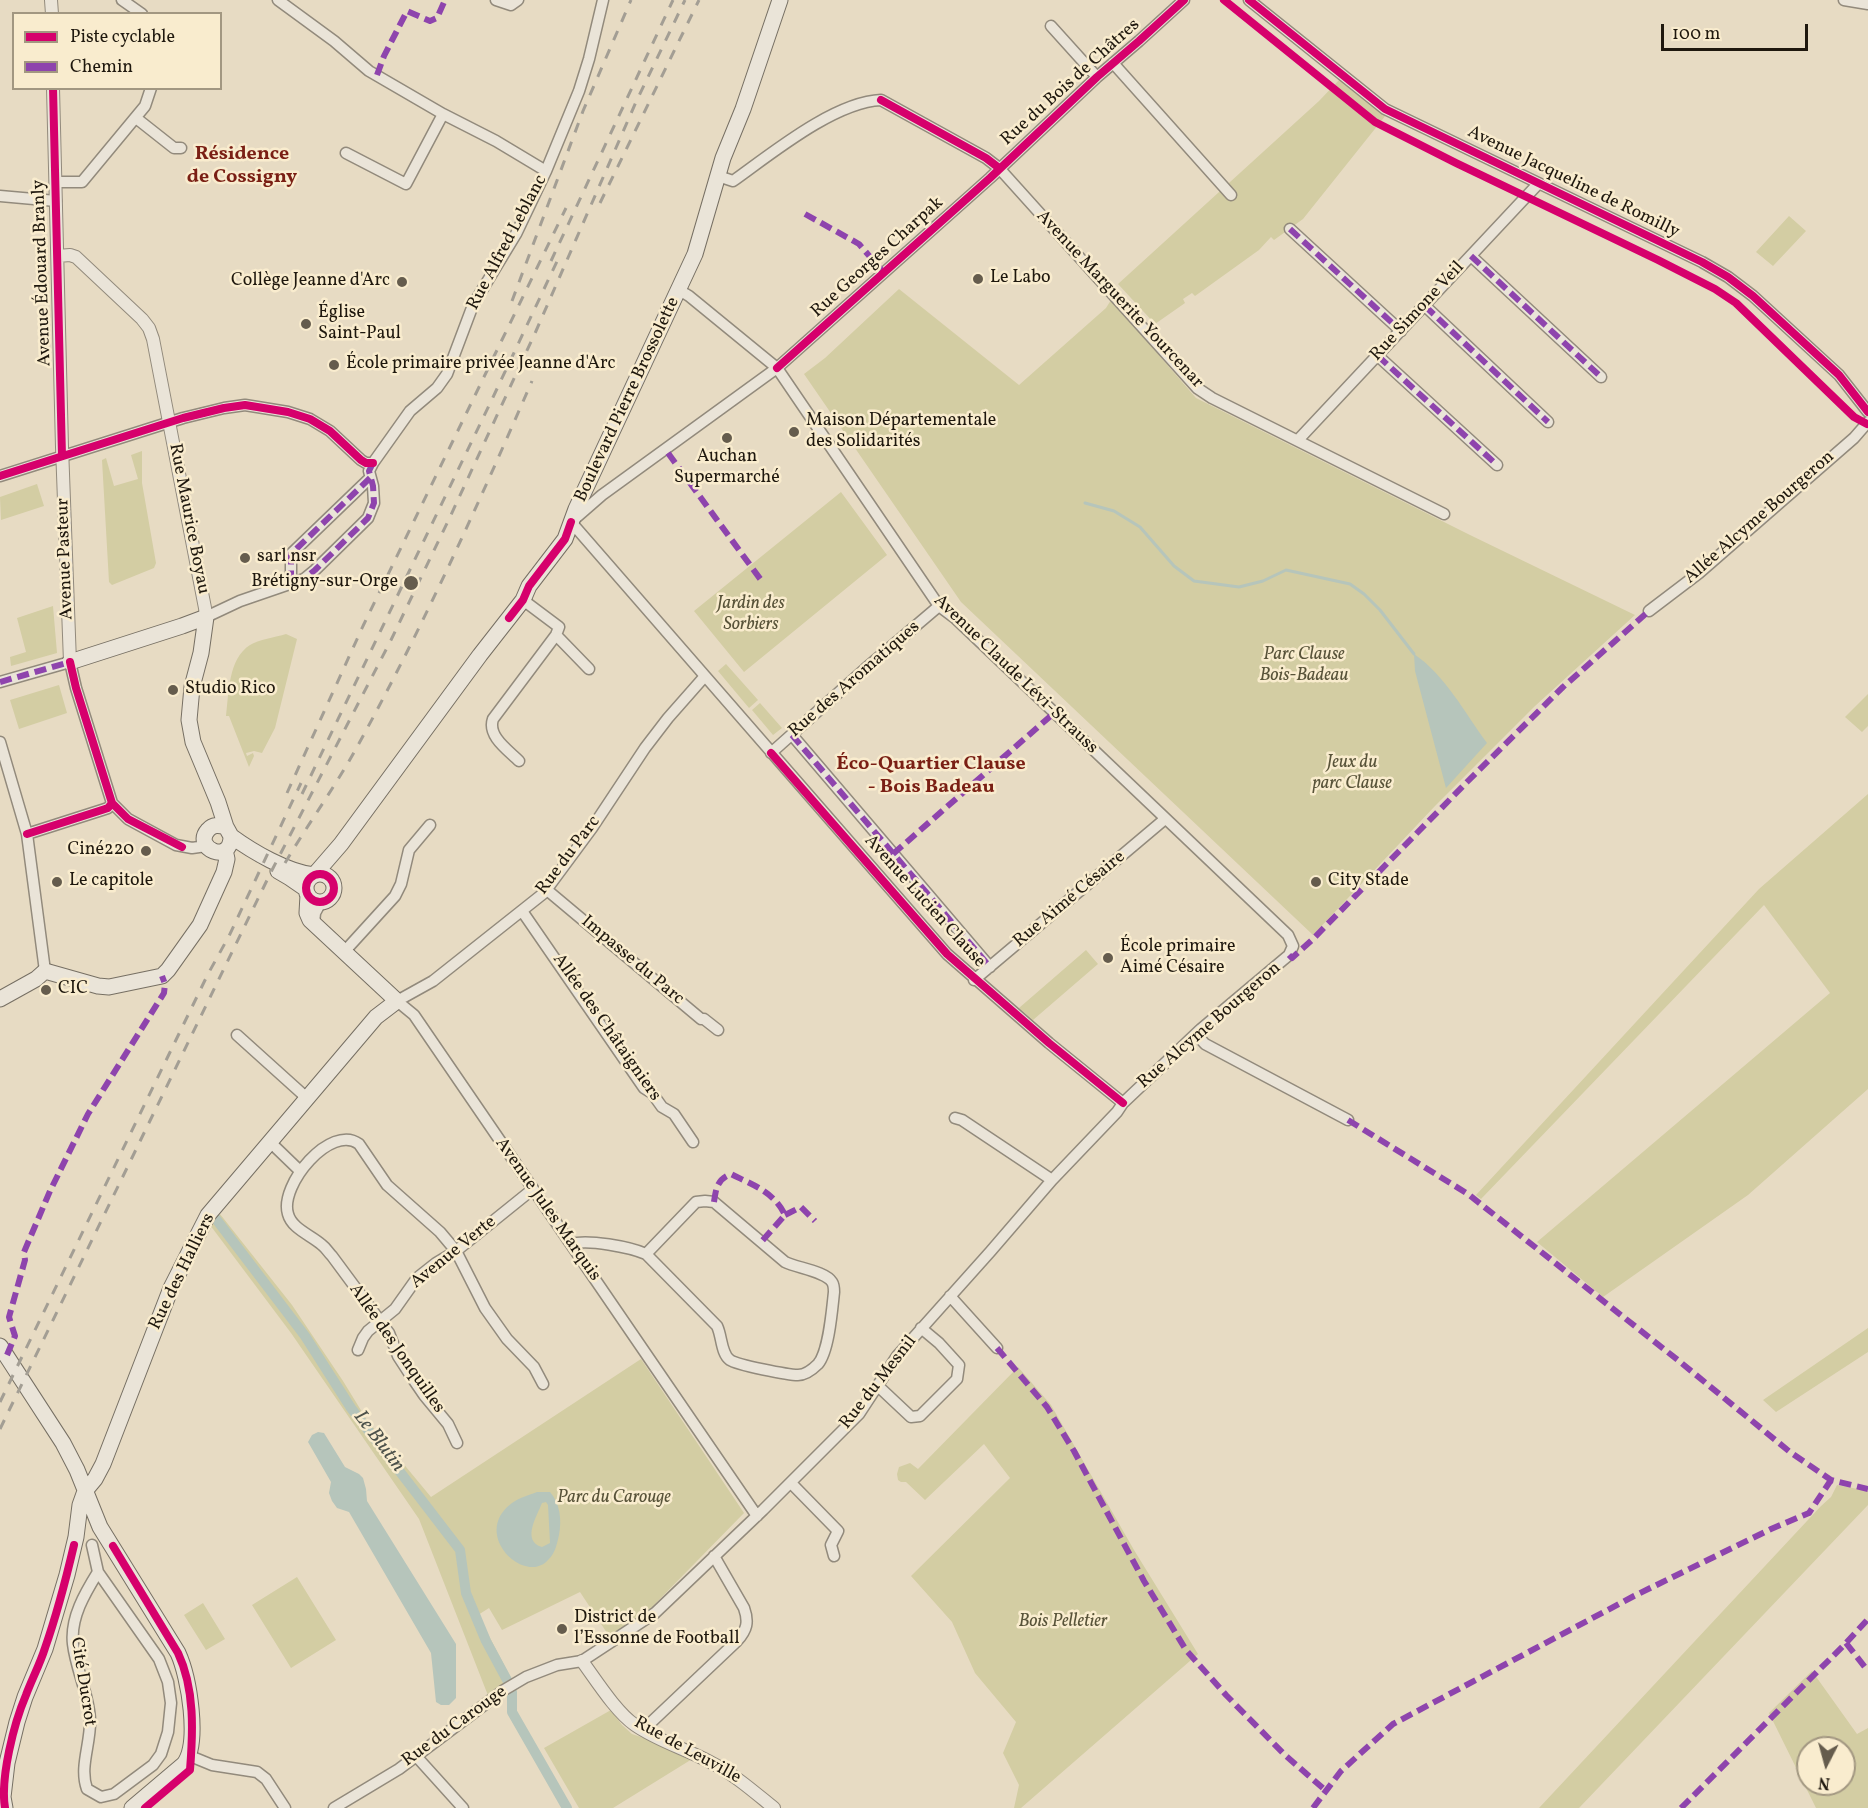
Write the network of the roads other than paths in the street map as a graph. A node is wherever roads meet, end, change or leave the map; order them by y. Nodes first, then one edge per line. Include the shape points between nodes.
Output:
1 (122, 0) edge
2 (278, 0) edge
3 (496, 0) edge
4 (518, 0) edge
5 (603, 0) edge
6 (780, 0) edge
7 (1184, 0) edge
8 (1249, 0) edge
9 (1844, 0) edge
10 (1868, 4) edge
11 (136, 12) edge
12 (1051, 26) dead end
13 (1113, 63) junction
14 (1097, 77) junction
15 (53, 90) edge
16 (150, 90) edge
17 (443, 114) junction
18 (136, 118) junction
19 (181, 148) dead end
20 (346, 153) dead end
21 (999, 168) junction
22 (546, 171) junction
23 (718, 176) junction
24 (56, 182) junction
25 (1538, 184) junction
26 (1231, 195) dead end
27 (0, 196) edge
28 (56, 201) junction
29 (1290, 229) dead end
30 (58, 256) junction
31 (1471, 256) junction
32 (679, 290) junction
33 (1425, 306) junction
34 (1401, 331) junction
35 (1378, 356) junction
36 (777, 368) junction
37 (1601, 377) dead end
38 (1868, 411) edge
39 (170, 422) junction
40 (1548, 422) dead end
41 (1868, 422) edge
42 (1298, 440) junction
43 (62, 456) junction
44 (373, 463) junction
45 (1497, 465) dead end
46 (0, 476) edge
47 (370, 478) junction
48 (1444, 514) dead end
49 (571, 522) junction
50 (291, 584) junction
51 (523, 600) junction
52 (939, 606) junction
53 (1649, 611) dead end
54 (206, 617) junction
55 (556, 635) junction
56 (70, 662) junction
57 (589, 669) dead end
58 (705, 676) junction
59 (0, 682) edge
60 (792, 735) junction
61 (0, 742) edge
62 (771, 753) junction
63 (519, 761) dead end
64 (112, 803) junction
65 (1165, 819) junction
66 (430, 825) dead end
67 (27, 834) junction
68 (222, 843) junction
69 (314, 874) junction
70 (547, 890) junction
71 (311, 896) junction
72 (522, 910) junction
73 (1293, 946) joint
74 (344, 952) junction
75 (990, 967) junction
76 (45, 971) junction
77 (974, 980) junction
78 (0, 999) edge
79 (397, 1001) junction
80 (718, 1030) dead end
81 (1196, 1034) junction
82 (237, 1035) dead end
83 (308, 1099) junction
84 (1123, 1103) junction
85 (955, 1118) dead end
86 (1348, 1120) dead end
87 (270, 1142) junction
88 (693, 1142) dead end
89 (299, 1170) junction
90 (1052, 1180) junction
91 (533, 1189) junction
92 (571, 1244) junction
93 (456, 1251) junction
94 (646, 1254) junction
95 (950, 1296) junction
96 (379, 1321) junction
97 (921, 1328) junction
98 (0, 1346) edge
99 (997, 1348) dead end
100 (358, 1350) dead end
101 (543, 1384) dead end
102 (878, 1386) junction
103 (457, 1443) dead end
104 (95, 1479) junction
105 (791, 1483) junction
106 (85, 1491) junction
107 (757, 1516) junction
108 (99, 1524) junction
109 (76, 1535) junction
110 (92, 1545) junction
111 (714, 1556) junction
112 (834, 1556) dead end
113 (98, 1572) junction
114 (582, 1661) junction
115 (643, 1730) junction
116 (416, 1756) junction
117 (190, 1757) junction
118 (4, 1763) edge
119 (5, 1808) edge
120 (132, 1808) edge
121 (285, 1808) edge
122 (334, 1808) edge
123 (463, 1808) edge
124 (774, 1808) edge

1 - 11 street
2 - 17 street via 369,71
3 - 4 street via 511,5
5 - 22 street, Rue Alfred Leblanc via 590,59
6 - 23 main road, Boulevard Pierre Brossolette
7 - 13 street, Rue du Bois de Châtres
8 - 25 street, Avenue Jacqueline de Romilly via 1385,109
9 - 10 street
12 - 14 street
13 - 14 street, Rue du Bois de Châtres
13 - 26 street
14 - 21 street, Rue du Bois de Châtres
15 - 24 street, Avenue Édouard Branly
16 - 18 street via 146,106
17 - 20 street via 406,184
17 - 22 street
18 - 19 street via 174,148
18 - 24 street via 82,182
21 - 23 street, Rue du Bois de Châtres via 881,100 869,100 800,134 732,181
21 - 36 street, Rue Georges Charpak
21 - 42 street, Avenue Marguerite Yourcenar via 1197,388
22 - 44 street, Rue Alfred Leblanc via 516,234 473,305 447,374 410,411
23 - 32 main road, Boulevard Pierre Brossolette via 695,254
24 - 28 street, Avenue Édouard Branly
25 - 31 street, Rue Simone Veil
25 - 38 street, Avenue Jacqueline de Romilly via 1728,278 1815,352
27 - 28 street
28 - 30 street, Avenue Édouard Branly
29 - 34 street
30 - 39 street, Rue Maurice Boyau via 76,257 149,328
30 - 43 street, Avenue Édouard Branly
31 - 33 street, Rue Simone Veil
31 - 37 street
32 - 36 street, Avenue Claude Lévi-Strauss
32 - 49 main road, Boulevard Pierre Brossolette
33 - 34 street, Rue Simone Veil
33 - 40 street
34 - 35 street, Rue Simone Veil
35 - 42 street, Rue Simone Veil
35 - 45 street
36 - 49 street, Rue Georges Charpak via 602,495
36 - 52 street, Avenue Claude Lévi-Strauss
39 - 43 street
39 - 44 street via 234,406 276,409 321,425 361,460
39 - 54 street, Rue Maurice Boyau
41 - 53 street, Allée Alcyme Bourgeron via 1698,573
42 - 48 street, Avenue Marguerite Yourcenar
43 - 46 street
43 - 56 street, Avenue Pasteur
44 - 47 street
47 - 50 street via 291,554
47 - 50 street via 374,503 368,518 315,570
49 - 51 main road, Boulevard Pierre Brossolette via 565,539
49 - 58 street, Avenue Lucien Clause
50 - 54 street
51 - 55 street via 557,625
51 - 69 main road, Boulevard Pierre Brossolette via 341,844
52 - 60 street, Rue des Aromatiques
52 - 65 street, Avenue Claude Lévi-Strauss
54 - 56 main road
54 - 68 main road via 189,720 193,742 218,802
55 - 57 street
55 - 63 street via 491,725 498,740
56 - 59 street
56 - 64 street
58 - 62 street, Avenue Lucien Clause
58 - 70 street, Rue du Parc via 645,748
60 - 62 street, Rue des Aromatiques
60 - 75 street
61 - 67 street
62 - 77 street, Avenue Lucien Clause via 926,931
64 - 67 street via 108,808
64 - 68 street via 128,819 176,845 192,848
65 - 73 street, Avenue Claude Lévi-Strauss via 1288,935
65 - 75 street, Rue Aimé Césaire
66 - 74 street via 409,850 394,896
67 - 76 street
68 - 69 main road via 253,850 289,868
68 - 71 main road via 281,873
68 - 76 main road via 219,880 200,925 162,976 109,987
69 - 71 main road via 307,880
69 - 71 main road via 326,875 333,882 333,892 330,897
70 - 72 street, Rue du Parc
70 - 80 street, Impasse du Parc
71 - 74 main road, Avenue Jules Marquis via 307,913
72 - 79 street, Rue du Parc via 433,981
72 - 88 street, Allée des Châtaigniers via 644,1088 674,1114
73 - 81 street, Rue Alcyme Bourgeron via 1289,956
74 - 79 main road, Avenue Jules Marquis
75 - 77 street, Rue Aimé Césaire
76 - 78 main road
77 - 84 street, Avenue Lucien Clause
79 - 83 main road, Rue des Halliers via 376,1017
79 - 91 street, Avenue Jules Marquis via 414,1016
81 - 84 street, Rue Alcyme Bourgeron
81 - 86 street via 1205,1044
82 - 83 street
83 - 87 main road, Rue des Halliers
84 - 90 street, Rue du Mesnil
85 - 90 street
87 - 89 street
87 - 104 main road, Rue des Halliers via 212,1209 190,1248
89 - 93 street via 315,1154 338,1141 354,1140 387,1185
89 - 96 street, Allée des Jonquilles via 286,1205 290,1219 332,1256
90 - 95 street, Rue du Mesnil
91 - 92 street, Avenue Jules Marquis
91 - 93 street, Avenue Verte
92 - 94 street via 596,1244
92 - 107 street, Avenue Jules Marquis
93 - 96 street, Avenue Verte via 417,1278 395,1309
93 - 101 street via 485,1308 534,1367
94 - 94 street via 717,1326 730,1360 798,1375 818,1364 825,1353 832,1282 785,1262 714,1202 696,1202
95 - 97 street, Rue du Mesnil
95 - 99 street
96 - 100 street, Avenue Verte
96 - 103 street, Allée des Jonquilles
97 - 102 street, Rue du Mesnil
97 - 102 street via 959,1365 957,1378 916,1418
98 - 106 main road via 63,1443
102 - 105 street, Rue du Mesnil via 859,1414
104 - 106 main road, Rue des Halliers
104 - 108 main road
105 - 107 street, Rue du Mesnil
105 - 112 street via 838,1531 831,1545
106 - 108 main road
106 - 109 main road
107 - 111 street, Rue du Mesnil
108 - 109 main road
108 - 110 street
108 - 117 main road via 183,1664 191,1704
109 - 110 street
109 - 118 main road via 45,1649
110 - 113 street, Cité Ducrot
111 - 114 street, Rue du Mesnil via 655,1613
111 - 115 street via 744,1608 746,1629
113 - 113 street, Cité Ducrot via 81,1602 73,1646 90,1719 84,1778 87,1788 101,1797 114,1794 157,1761 168,1732 171,1703 159,1659
114 - 115 street, Rue de Leuville via 616,1706
114 - 116 street, Rue du Carouge via 557,1665 526,1677
115 - 124 street, Rue de Leuville via 731,1773
116 - 122 street, Rue du Carouge
116 - 123 street
117 - 120 main road
117 - 121 street via 212,1765 257,1772
118 - 119 main road

